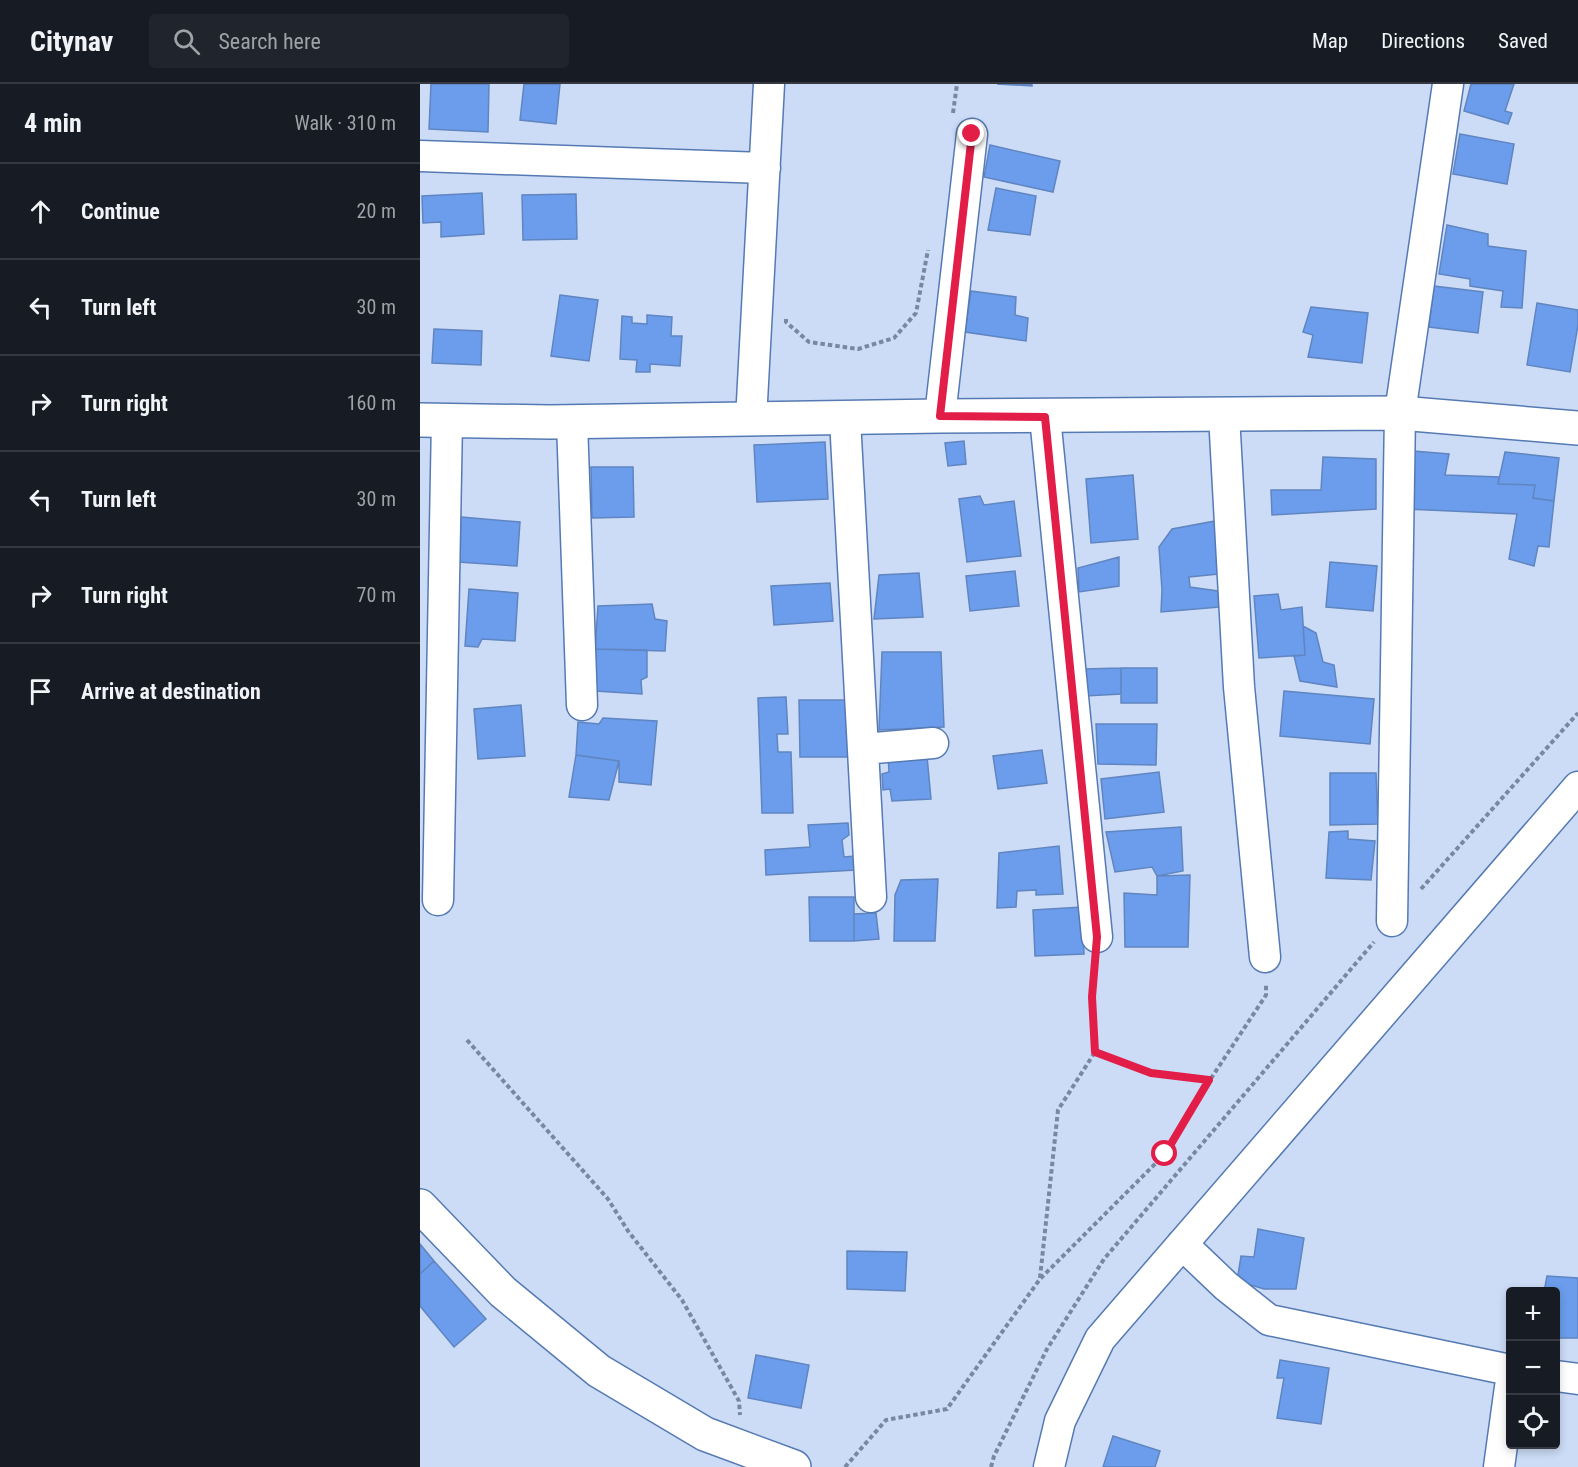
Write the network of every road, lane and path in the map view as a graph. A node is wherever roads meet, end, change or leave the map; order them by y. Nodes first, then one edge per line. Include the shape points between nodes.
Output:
1 (769, 84) edge
2 (957, 84) edge
3 (1448, 84) edge
4 (962, 126) joint
5 (420, 156) edge
6 (765, 168) junction
7 (929, 245) dead end
8 (786, 311) dead end
9 (1400, 413) junction
10 (1224, 415) junction
11 (940, 416) junction
12 (1045, 417) junction
13 (845, 419) junction
14 (434, 420) edge
15 (751, 420) junction
16 (572, 422) junction
17 (1578, 428) edge
18 (432, 596) edge
19 (582, 705) dead end
20 (1578, 712) edge
21 (933, 743) dead end
22 (863, 749) junction
23 (1578, 787) edge
24 (871, 897) dead end
25 (438, 900) dead end
26 (1392, 921) junction
27 (1097, 937) joint
28 (1264, 957) joint
29 (467, 1040) dead end
30 (1095, 1052) junction
31 (1209, 1080) junction
32 (420, 1206) edge
33 (1182, 1244) junction
34 (1040, 1279) junction
35 (1506, 1369) edge
36 (1560, 1377) edge
37 (1578, 1379) edge
38 (1509, 1395) edge
39 (744, 1449) junction
40 (794, 1467) edge
41 (845, 1467) edge
42 (991, 1467) edge
43 (1049, 1467) edge
44 (1499, 1467) edge

1 - 6 street
2 - 4 path
3 - 9 street
4 - 11 street
5 - 6 street
6 - 15 street
7 - 8 path via 916,313 894,338 858,349 809,342 786,322
9 - 10 street
9 - 17 street
9 - 26 street
10 - 12 street
10 - 28 street via 1239,687
11 - 12 street
11 - 13 street
12 - 27 street
13 - 15 street
13 - 22 street
14 - 16 street
14 - 18 street
15 - 16 street
16 - 19 street
18 - 25 street
20 - 26 path
21 - 22 street
22 - 24 street
23 - 33 street
26 - 42 path via 1104,1259 1047,1349
27 - 30 path via 1092,997
28 - 31 path via 1266,995
29 - 39 path via 608,1199 682,1300 739,1401
30 - 31 path via 1151,1073
30 - 34 path via 1058,1110
31 - 34 path via 1165,1154
32 - 39 street via 503,1292 599,1371 705,1434
33 - 35 street via 1269,1320
33 - 43 street via 1100,1339 1060,1421
34 - 41 path via 947,1409 886,1420
36 - 37 street
38 - 44 street
39 - 40 street

